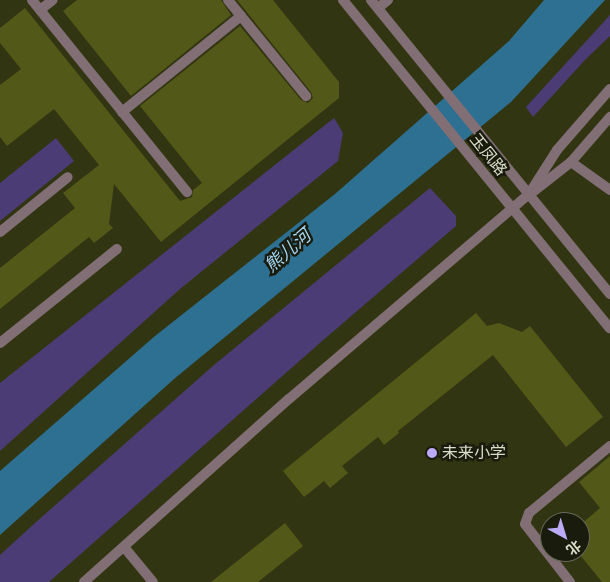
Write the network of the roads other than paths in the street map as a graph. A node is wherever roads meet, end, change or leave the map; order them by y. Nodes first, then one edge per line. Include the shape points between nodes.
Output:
1 (32, 0) edge
2 (53, 0) edge
3 (228, 0) edge
4 (343, 0) edge
5 (388, 0) edge
6 (374, 4) edge
7 (40, 10) junction
8 (241, 16) junction
9 (610, 89) edge
10 (306, 96) dead end
11 (122, 112) junction
12 (610, 117) edge
13 (571, 162) junction
14 (68, 177) dead end
15 (610, 190) edge
16 (186, 192) dead end
17 (529, 194) junction
18 (512, 208) junction
19 (0, 232) edge
20 (118, 249) dead end
21 (610, 294) edge
22 (610, 328) edge
23 (0, 344) edge
24 (610, 446) edge
25 (124, 547) junction
26 (84, 582) edge
27 (153, 582) edge
28 (570, 582) edge

1 - 7 street
2 - 7 street
3 - 8 street
4 - 18 street, 玉凤路
5 - 6 street
6 - 17 street, 玉凤路
7 - 11 street
8 - 10 street
8 - 11 street
9 - 17 street via 557,150
11 - 16 street
12 - 13 street
13 - 15 street
13 - 17 street
14 - 19 street
17 - 18 street
17 - 21 street, 玉凤路
18 - 22 street, 玉凤路
18 - 25 street via 289,399
20 - 23 street
24 - 28 street via 529,513 525,524
25 - 26 street
25 - 27 street

